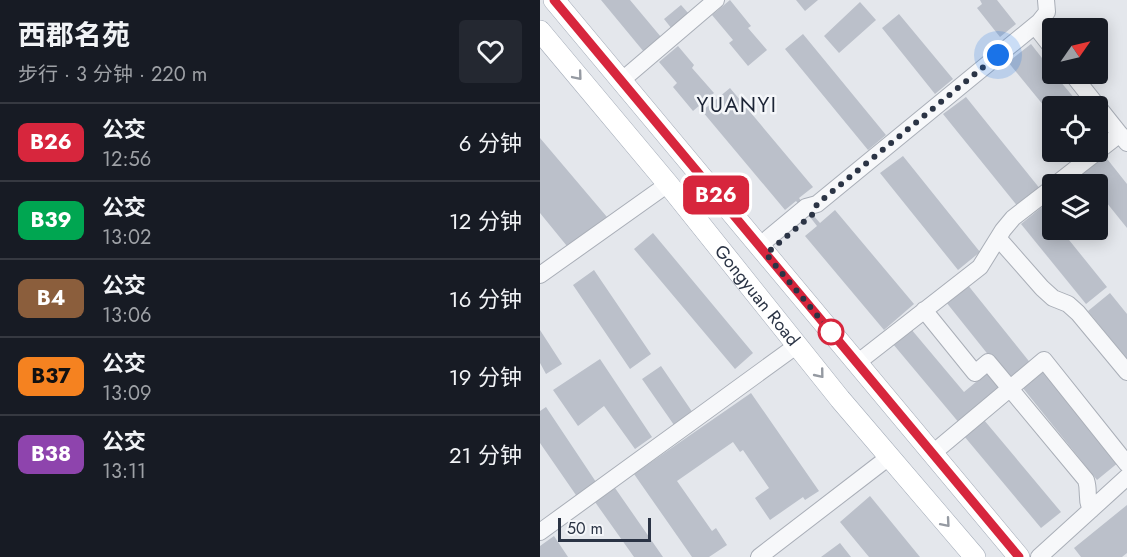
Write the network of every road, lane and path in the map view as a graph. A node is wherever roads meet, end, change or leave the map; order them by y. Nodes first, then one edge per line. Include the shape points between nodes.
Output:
1 (554, 0) edge
2 (716, 0) edge
3 (1046, 0) edge
4 (1035, 26) junction
5 (540, 31) edge
6 (1042, 35) edge
7 (621, 81) junction
8 (1080, 84) edge
9 (1124, 139) edge
10 (1072, 174) edge
11 (668, 184) junction
12 (1042, 195) edge
13 (998, 238) junction
14 (763, 250) junction
15 (540, 275) edge
16 (924, 310) junction
17 (796, 346) junction
18 (857, 363) junction
19 (1127, 372) edge
20 (1010, 388) junction
21 (933, 453) junction
22 (889, 457) junction
23 (1127, 464) edge
24 (1127, 477) edge
25 (1091, 510) junction
26 (540, 532) edge
27 (759, 557) edge
28 (975, 557) edge
29 (1019, 557) edge
30 (1039, 557) edge

1 - 7 main road, Gongyuan Road
2 - 7 street
3 - 4 street via 1047,12
4 - 6 street
4 - 14 street via 817,204 813,214
5 -> 11 main road, Gongyuan Road
7 - 14 main road, Gongyuan Road
8 - 9 street
9 - 10 street
11 - 15 street
11 - 17 main road, Gongyuan Road
12 - 13 street via 1013,218
13 - 16 street via 980,267
13 - 19 street via 1042,288 1078,313
14 - 18 main road, Gongyuan Road
16 - 18 street
16 - 20 street via 975,373 988,362
17 -> 22 main road, Gongyuan Road
17 - 26 street
18 - 21 main road, Gongyuan Road
20 - 21 street
20 - 23 street via 1044,360
20 - 25 street via 1086,480
21 - 29 main road, Gongyuan Road
22 - 27 street
22 -> 28 main road, Gongyuan Road
24 - 25 street
25 - 30 street

